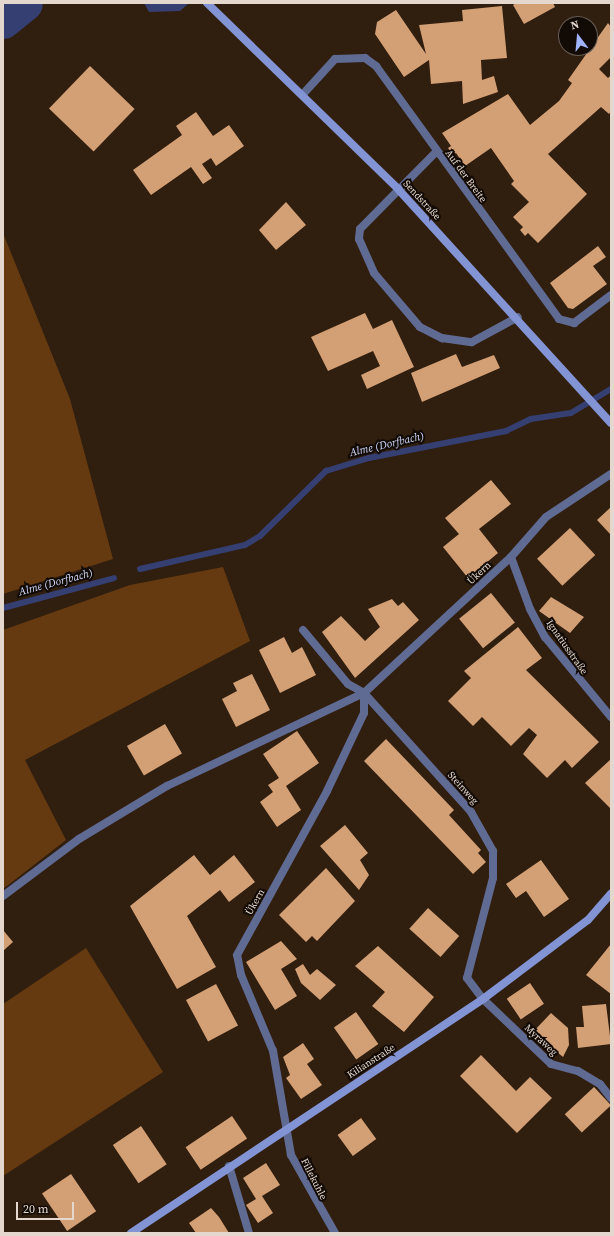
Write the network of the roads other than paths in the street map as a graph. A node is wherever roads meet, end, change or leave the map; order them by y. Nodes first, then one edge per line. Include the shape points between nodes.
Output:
1 (208, 4) edge
2 (304, 94) junction
3 (436, 152) junction
4 (398, 189) junction
5 (611, 294) edge
6 (518, 317) junction
7 (611, 423) edge
8 (611, 474) edge
9 (511, 557) junction
10 (303, 630) dead end
11 (364, 693) junction
12 (611, 717) edge
13 (611, 894) edge
14 (3, 896) edge
15 (483, 999) junction
16 (611, 1098) edge
17 (284, 1130) junction
18 (229, 1166) junction
19 (131, 1233) edge
20 (249, 1233) edge
21 (335, 1233) edge

1 - 2 main road, Sendstraße
2 - 3 street, Auf der Breite via 335,59 365,58 376,66
2 - 4 main road, Sendstraße
3 - 4 street
3 - 5 street, Auf der Breite via 559,319 574,323
4 - 6 main road, Sendstraße
4 - 6 street via 360,229 359,239 374,273 420,327 442,338 472,342
6 - 7 main road, Sendstraße
8 - 9 street, Ükern via 546,517
9 - 11 street, Ükern
9 - 12 street, Ignatiusstraße via 530,609 545,637
10 - 11 street, Steinweg via 348,684
11 - 14 street, Ükern via 167,786 79,839
11 - 15 street, Steinweg via 471,812 493,851 493,878 468,978
11 - 17 street, Ükern via 364,713 327,791 237,955 241,975 274,1051
13 - 15 main road, Kilianstraße via 588,920
15 - 16 street, Myraweg via 551,1064 578,1071 600,1084
15 - 17 main road, Kilianstraße
17 - 18 main road, Kilianstraße
17 - 21 street, Fillekuhle via 291,1155
18 - 19 main road, Kilianstraße
18 - 20 street

